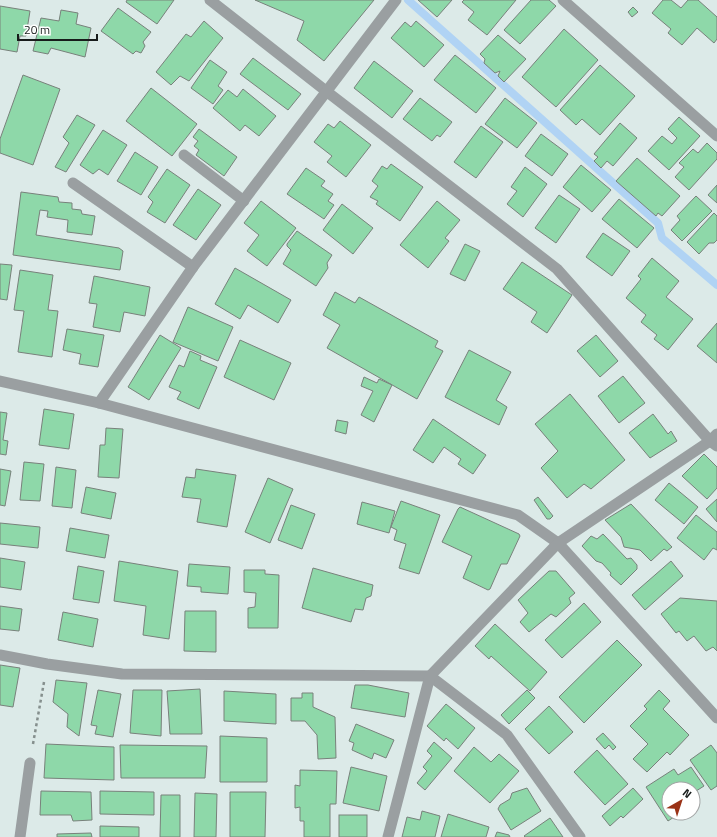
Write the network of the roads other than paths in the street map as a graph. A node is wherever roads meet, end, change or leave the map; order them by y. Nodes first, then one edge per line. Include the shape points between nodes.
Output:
1 (210, 0) edge
2 (396, 0) edge
3 (563, 0) edge
4 (326, 91) junction
5 (717, 136) edge
6 (184, 155) dead end
7 (73, 183) dead end
8 (244, 201) junction
9 (193, 268) junction
10 (0, 381) edge
11 (99, 403) junction
12 (715, 440) edge
13 (558, 543) junction
14 (0, 655) edge
15 (430, 676) junction
16 (717, 718) edge
17 (30, 763) road end
18 (20, 837) edge
19 (388, 837) edge
20 (580, 837) edge

1 - 4 street
2 - 4 street
3 - 5 street
4 - 8 street
4 - 12 street via 557,269
6 - 8 street
7 - 9 street
8 - 9 street
9 - 11 street
10 - 11 street
11 - 13 street via 518,515
12 - 13 street
13 - 15 street
13 - 16 street
14 - 15 street via 122,674
15 - 19 street
15 - 20 street via 507,735
17 - 18 street

